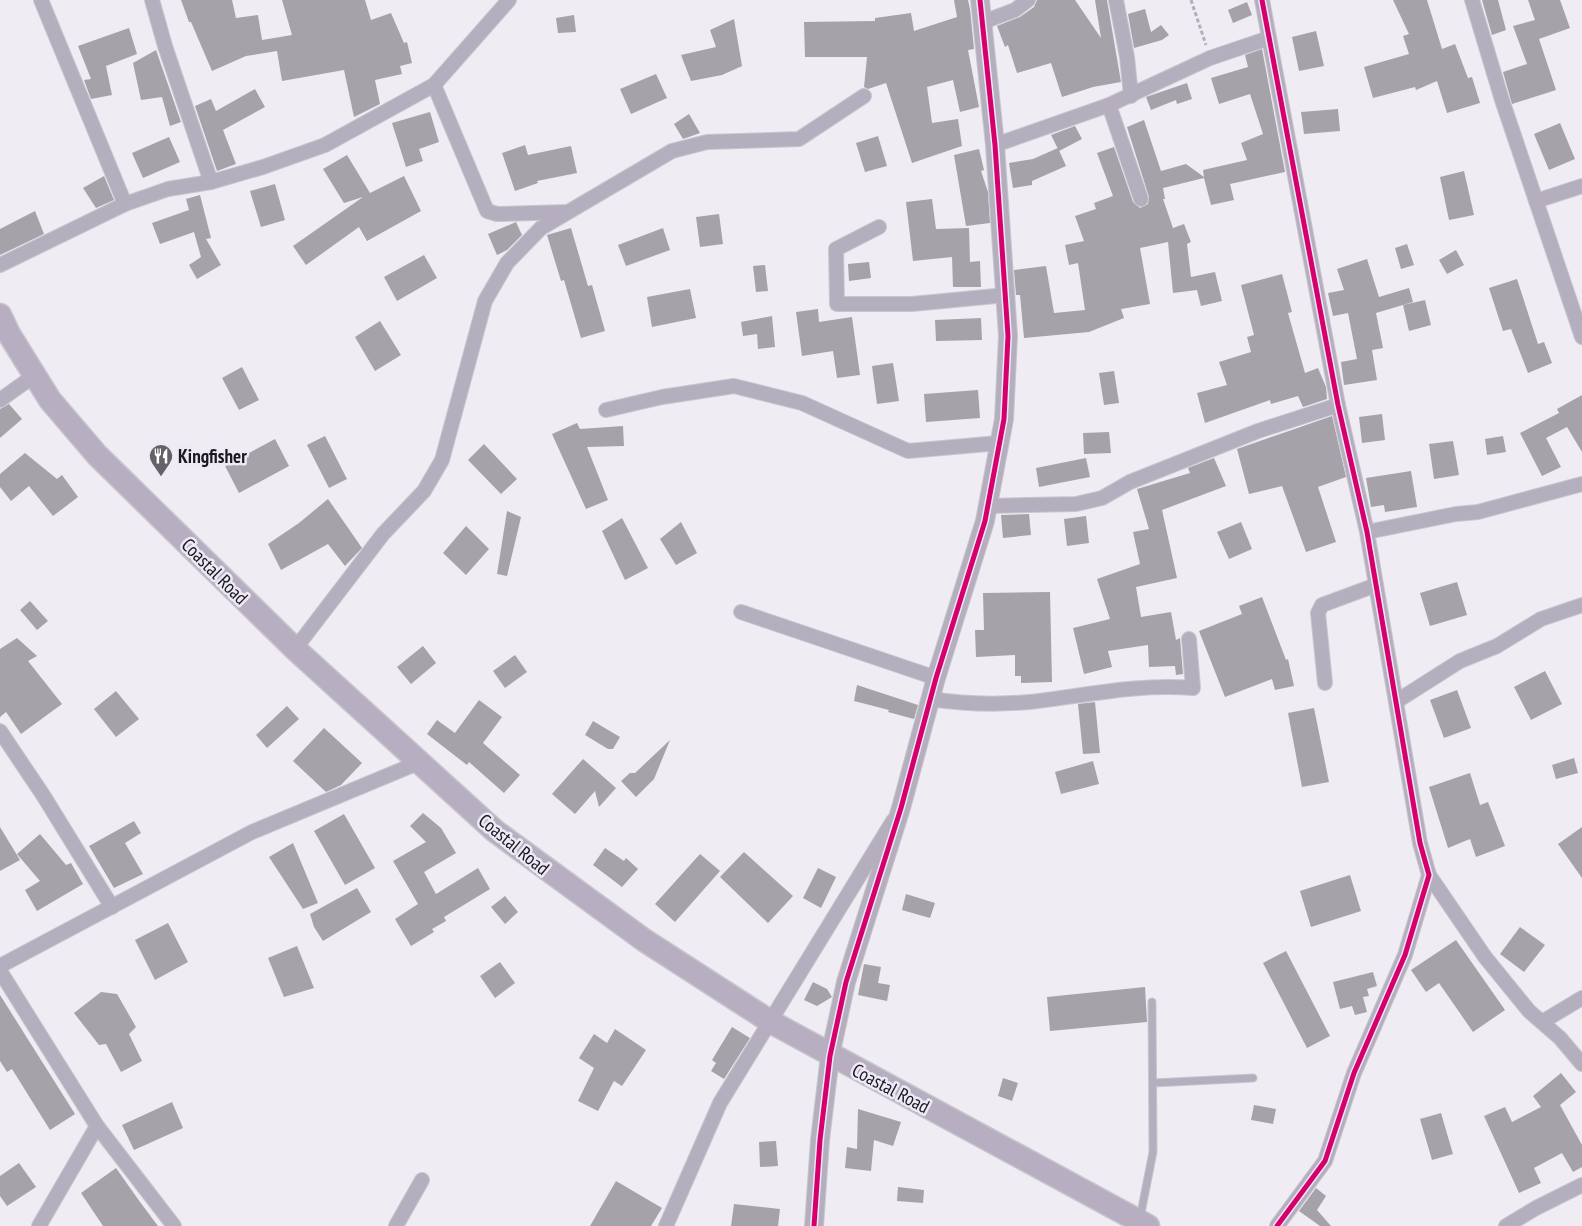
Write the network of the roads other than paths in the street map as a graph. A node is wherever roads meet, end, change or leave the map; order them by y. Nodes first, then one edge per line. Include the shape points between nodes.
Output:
1 (41, 0) edge
2 (152, 0) edge
3 (509, 0) edge
4 (980, 0) edge
5 (1028, 0) edge
6 (1116, 0) edge
7 (1262, 0) edge
8 (1472, 0) edge
9 (983, 22) junction
10 (1269, 38) junction
11 (434, 85) junction
12 (864, 96) dead end
13 (1131, 96) junction
14 (1109, 105) junction
15 (995, 145) junction
16 (211, 182) junction
17 (1582, 186) edge
18 (1141, 199) dead end
19 (1536, 200) junction
20 (125, 204) junction
21 (568, 212) junction
22 (879, 227) dead end
23 (0, 265) edge
24 (1006, 295) junction
25 (0, 315) edge
26 (1582, 337) edge
27 (35, 375) junction
28 (0, 400) edge
29 (1338, 404) junction
30 (606, 410) dead end
31 (999, 443) junction
32 (1582, 484) edge
33 (988, 506) junction
34 (1367, 532) junction
35 (1376, 585) junction
36 (1582, 605) edge
37 (741, 612) dead end
38 (1189, 640) dead end
39 (295, 649) junction
40 (936, 678) junction
41 (1325, 683) dead end
42 (930, 699) junction
43 (1397, 701) junction
44 (0, 730) edge
45 (420, 762) junction
46 (901, 808) junction
47 (1429, 874) junction
48 (112, 907) junction
49 (0, 966) edge
50 (0, 971) edge
51 (1582, 998) edge
52 (1152, 1002) dead end
53 (771, 1022) junction
54 (1542, 1022) junction
55 (830, 1056) junction
56 (1582, 1064) edge
57 (1253, 1078) dead end
58 (1152, 1083) junction
59 (97, 1126) junction
60 (422, 1180) dead end
61 (1582, 1185) edge
62 (1144, 1224) edge
63 (39, 1226) edge
64 (174, 1226) edge
65 (396, 1226) edge
66 (666, 1226) edge
67 (814, 1226) edge
68 (1277, 1226) edge
69 (1506, 1226) edge

1 - 20 street
2 - 16 street
3 - 11 street
4 - 9 street
5 - 9 street via 1015,10
6 - 13 street
7 - 10 street
8 - 19 street
9 - 15 street
10 - 13 street via 1210,58
10 - 29 street
11 - 16 street via 324,145
11 - 21 street via 486,211 497,214
12 - 21 street via 799,139 707,142 672,151
13 - 14 street
14 - 15 street
14 - 18 street
15 - 24 street
16 - 20 street via 168,189
17 - 19 street
19 - 26 street
20 - 23 street
21 - 39 street via 541,228 507,263 485,301 442,460 424,491 383,534
22 - 24 street via 836,249 837,304 912,304
24 - 31 street via 1008,336 1004,419
25 - 27 main road, Coastal Road
27 - 28 street
27 - 39 main road, Coastal Road via 50,400 97,455
29 - 33 street via 1258,430 1130,482 1102,498 1076,504
29 - 34 street
30 - 31 street via 734,386 802,403 908,450
31 - 33 street
32 - 34 street via 1478,512
33 - 40 street
34 - 35 street
35 - 41 street via 1322,605 1318,613
35 - 43 street
36 - 43 street via 1541,619 1497,646 1460,661
37 - 40 street
38 - 42 street via 1193,688 1165,686 1029,702 970,704
39 - 45 main road, Coastal Road
40 - 42 street
42 - 46 street
43 - 47 street via 1420,843
44 - 48 street
45 - 48 street via 252,832
45 - 53 main road, Coastal Road via 495,831 581,896
46 - 53 street
46 - 55 street via 846,982
47 - 54 street via 1485,957 1529,1011
47 - 68 street via 1406,954 1354,1073 1325,1161
48 - 49 street
50 - 59 street
51 - 54 street
52 - 58 lane
53 - 55 main road, Coastal Road
53 - 66 street via 720,1103
54 - 56 street
55 - 62 main road, Coastal Road
55 - 67 street
57 - 58 lane
58 - 62 lane via 1154,1152
59 - 63 street
59 - 64 street
60 - 65 street
61 - 69 street

